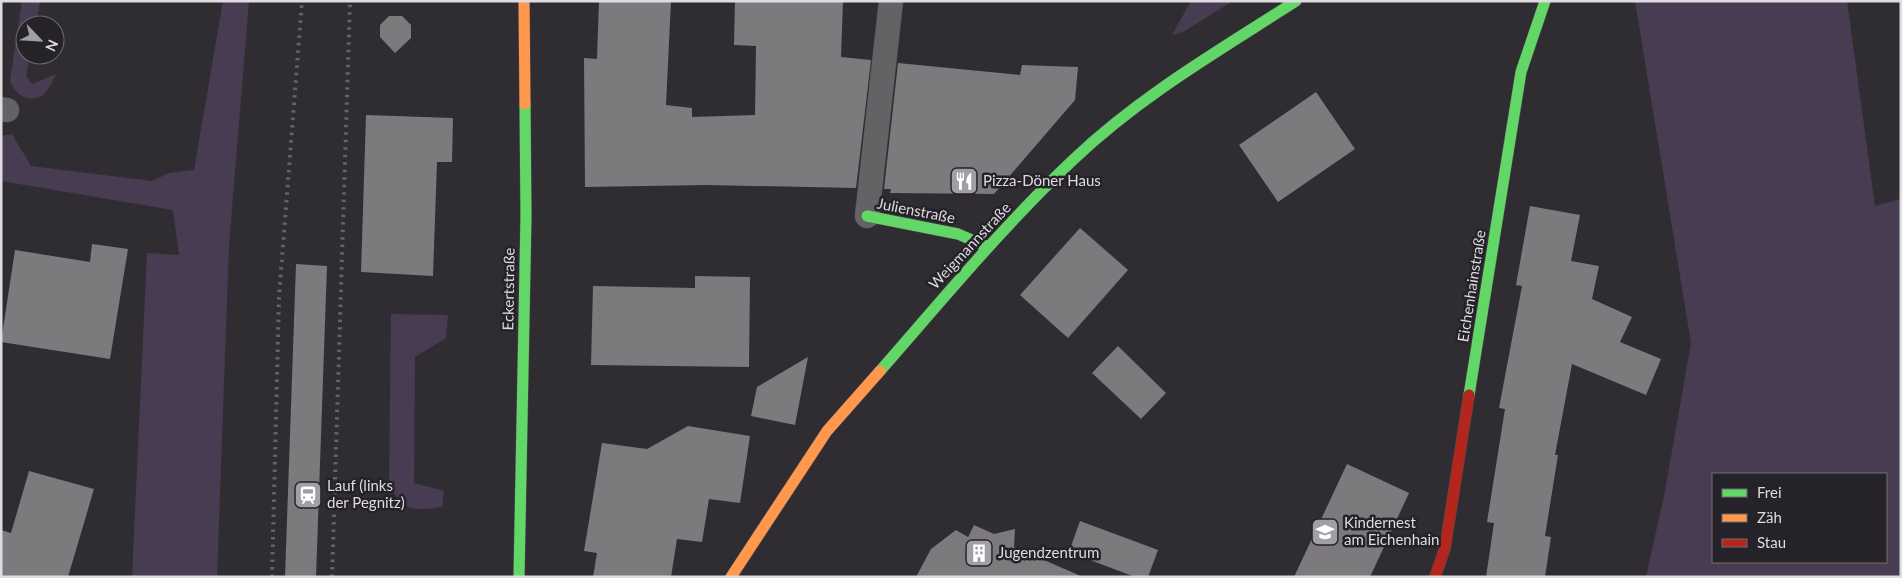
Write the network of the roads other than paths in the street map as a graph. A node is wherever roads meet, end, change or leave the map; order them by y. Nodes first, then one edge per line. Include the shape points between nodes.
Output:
1 (524, 1) edge
2 (891, 1) edge
3 (1296, 1) edge
4 (1545, 1) edge
5 (867, 216) joint
6 (988, 247) junction
7 (519, 577) edge
8 (731, 577) edge
9 (1435, 577) edge

1 - 7 street, Eckertstraße via 526,216
2 - 5 lane
3 - 6 street, Weigmannstraße via 1156,93 1075,158
4 - 9 street, Eichenhainstraße via 1521,72 1445,548
5 - 6 street, Julienstraße via 958,234
6 - 8 street, Weigmannstraße via 826,431

